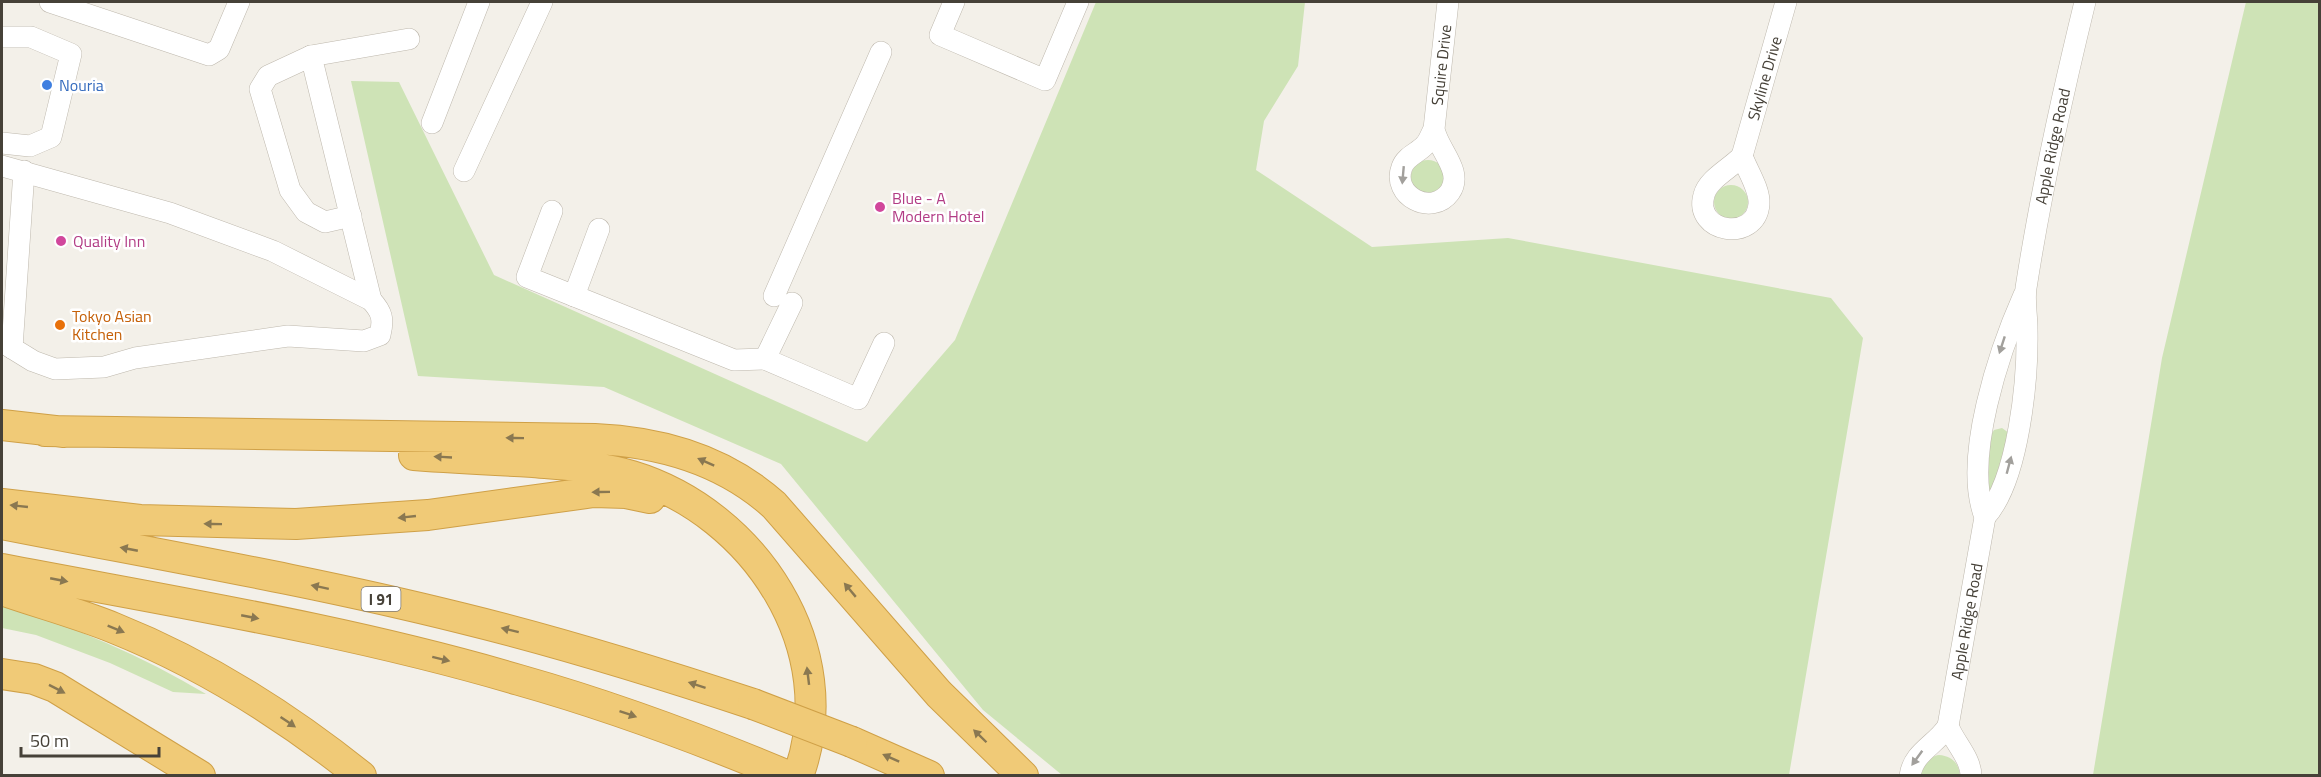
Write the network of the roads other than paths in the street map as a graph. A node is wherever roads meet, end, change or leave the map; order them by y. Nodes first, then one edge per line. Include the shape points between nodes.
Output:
1 (50, 2) edge
2 (239, 2) edge
3 (479, 2) edge
4 (542, 2) edge
5 (954, 2) edge
6 (1078, 2) edge
7 (1448, 2) edge
8 (1786, 2) edge
9 (2085, 2) edge
10 (2, 37) edge
11 (409, 39) dead end
12 (881, 52) dead end
13 (311, 56) junction
14 (432, 123) dead end
15 (1434, 129) dead end
16 (2, 143) edge
17 (1742, 156) dead end
18 (2, 166) edge
19 (24, 171) junction
20 (464, 171) dead end
21 (552, 211) dead end
22 (351, 216) junction
23 (599, 229) dead end
24 (2026, 291) junction
25 (574, 296) junction
26 (371, 300) junction
27 (884, 343) dead end
28 (7, 345) edge
29 (765, 359) junction
30 (1985, 414) junction
31 (2020, 421) junction
32 (2, 425) edge
33 (45, 431) junction
34 (2, 504) edge
35 (1985, 517) junction
36 (2, 524) edge
37 (763, 568) junction
38 (2, 569) edge
39 (2, 590) edge
40 (2, 674) edge
41 (1947, 726) junction
42 (200, 776) edge
43 (361, 776) edge
44 (788, 776) edge
45 (798, 776) edge
46 (929, 776) edge
47 (1023, 776) edge
48 (1910, 776) edge
49 (1971, 776) edge

1 - 2 street via 209,55 219,49
3 - 14 street
4 - 20 street
5 - 6 street via 940,35 1045,80
7 - 15 street, Squire Drive
8 - 17 street, Skyline Drive
9 - 24 street, Apple Ridge Road via 2051,150
10 - 16 street via 31,37 71,54 51,137 30,146
11 - 13 street
12 - 29 street via 783,300
13 - 22 street
13 - 22 street via 268,76 260,89 280,162 306,212 326,222
18 - 19 street
19 - 26 street via 170,213 273,250
19 - 28 street
21 - 25 street via 527,277
22 - 26 street
23 - 25 street
24 -> 30 street, Apple Ridge Road via 2003,343
24 - 31 street, Apple Ridge Road via 2026,358
25 - 29 street via 734,360
26 - 28 street via 382,312 383,323 380,335 363,341 288,336 135,358 104,367 55,369 33,362
27 - 29 street via 858,399
30 - 31 street
30 - 35 street, Apple Ridge Road via 1979,468
35 -> 31 street, Apple Ridge Road via 1999,495
32 - 33 highway
37 -> 33 highway via 730,532 701,509 666,489 614,471 576,465
47 -> 33 highway via 939,694 774,505 744,481 685,453 651,444 605,440
37 -> 34 highway via 728,535 696,515 662,501 610,492 428,515 307,524 140,520
35 - 41 street, Apple Ridge Road
46 -> 36 highway, I 91, bridge via 753,704 599,655 459,617
45 -> 37 highway via 810,720 806,663 789,611
38 -> 44 highway via 323,632 453,662 581,698
39 -> 43 highway via 84,616 174,655 261,704
40 -> 42 highway via 55,687
41 -> 48 street, Apple Ridge Road via 1940,739 1916,758
41 - 49 street via 1968,762

